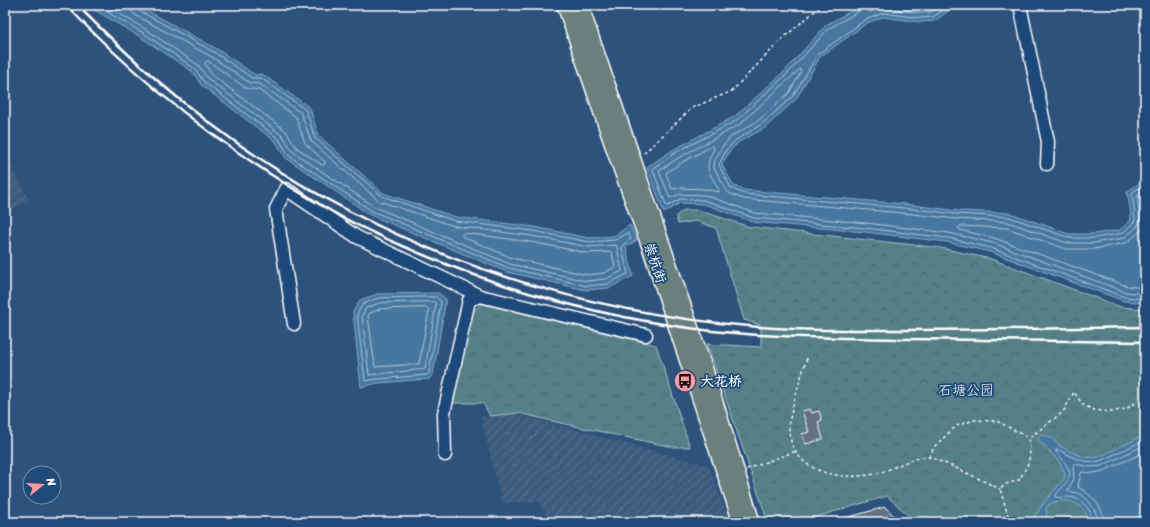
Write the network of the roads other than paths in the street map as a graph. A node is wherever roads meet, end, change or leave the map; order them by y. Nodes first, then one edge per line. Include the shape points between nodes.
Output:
1 (565, 5) edge
2 (580, 5) edge
3 (1020, 5) edge
4 (1047, 164) dead end
5 (480, 296) junction
6 (294, 324) dead end
7 (646, 335) dead end
8 (445, 455) dead end
9 (741, 522) edge
10 (752, 522) edge

1 - 9 main road, 崇杭街 via 650,247
2 - 10 main road, 崇杭街 via 706,373
3 - 4 street via 1048,142
5 - 6 street via 357,237 286,189 276,209
5 - 7 street
5 - 8 street via 469,300 444,413

